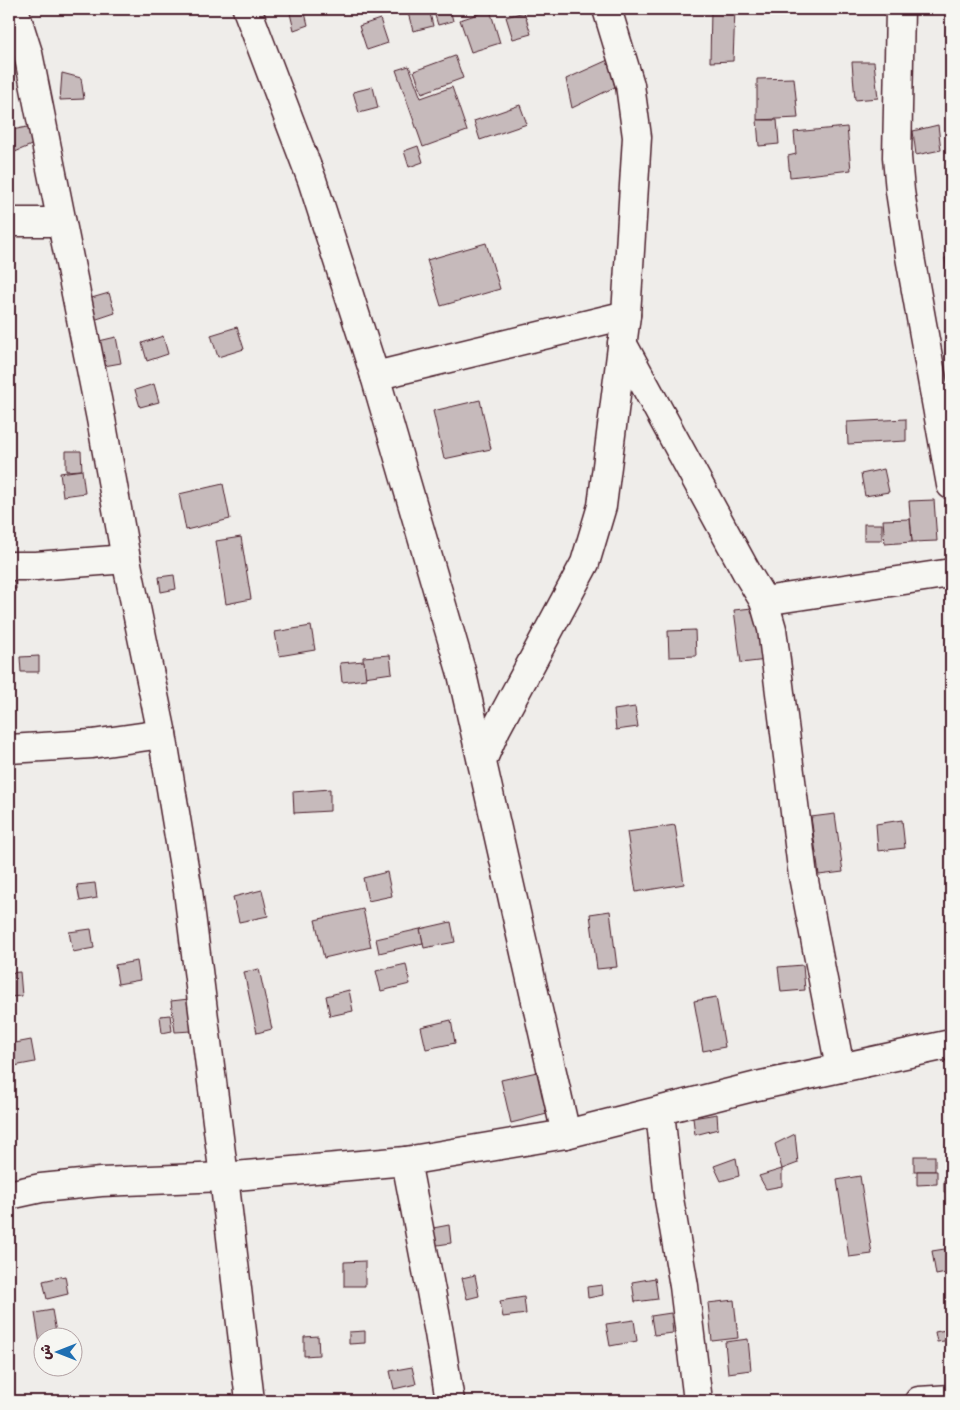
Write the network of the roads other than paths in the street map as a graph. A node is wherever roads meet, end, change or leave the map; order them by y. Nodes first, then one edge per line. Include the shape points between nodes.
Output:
1 (14, 9) edge
2 (247, 9) edge
3 (607, 9) edge
4 (900, 9) edge
5 (9, 222) edge
6 (60, 222) junction
7 (626, 315) junction
8 (622, 343) junction
9 (375, 376) junction
10 (951, 485) edge
11 (126, 559) junction
12 (9, 566) edge
13 (951, 573) edge
14 (764, 600) junction
15 (162, 734) junction
16 (9, 749) edge
17 (482, 761) junction
18 (951, 1044) edge
19 (840, 1068) junction
20 (660, 1111) junction
21 (566, 1134) junction
22 (406, 1161) junction
23 (224, 1177) junction
24 (9, 1195) edge
25 (951, 1399) edge
26 (250, 1401) edge
27 (450, 1401) edge
28 (698, 1401) edge
29 (919, 1401) edge

1 - 6 street via 28,54
2 - 9 street via 312,180
3 - 7 street via 630,86 637,137
4 - 10 street via 897,157 900,191
5 - 6 street
6 - 11 street
7 - 8 street
7 - 9 street
8 - 14 street
8 - 17 street via 602,506 585,563
9 - 17 street via 462,674
11 - 12 street
11 - 15 street
13 - 14 street
14 - 19 street via 772,629 803,876
15 - 16 street via 92,744
15 - 23 street via 188,891
17 - 21 street
18 - 19 street
19 - 20 street
20 - 21 street
20 - 28 street
21 - 22 street
22 - 23 street
22 - 27 street
23 - 24 street via 101,1182
23 - 26 street
25 - 29 street

